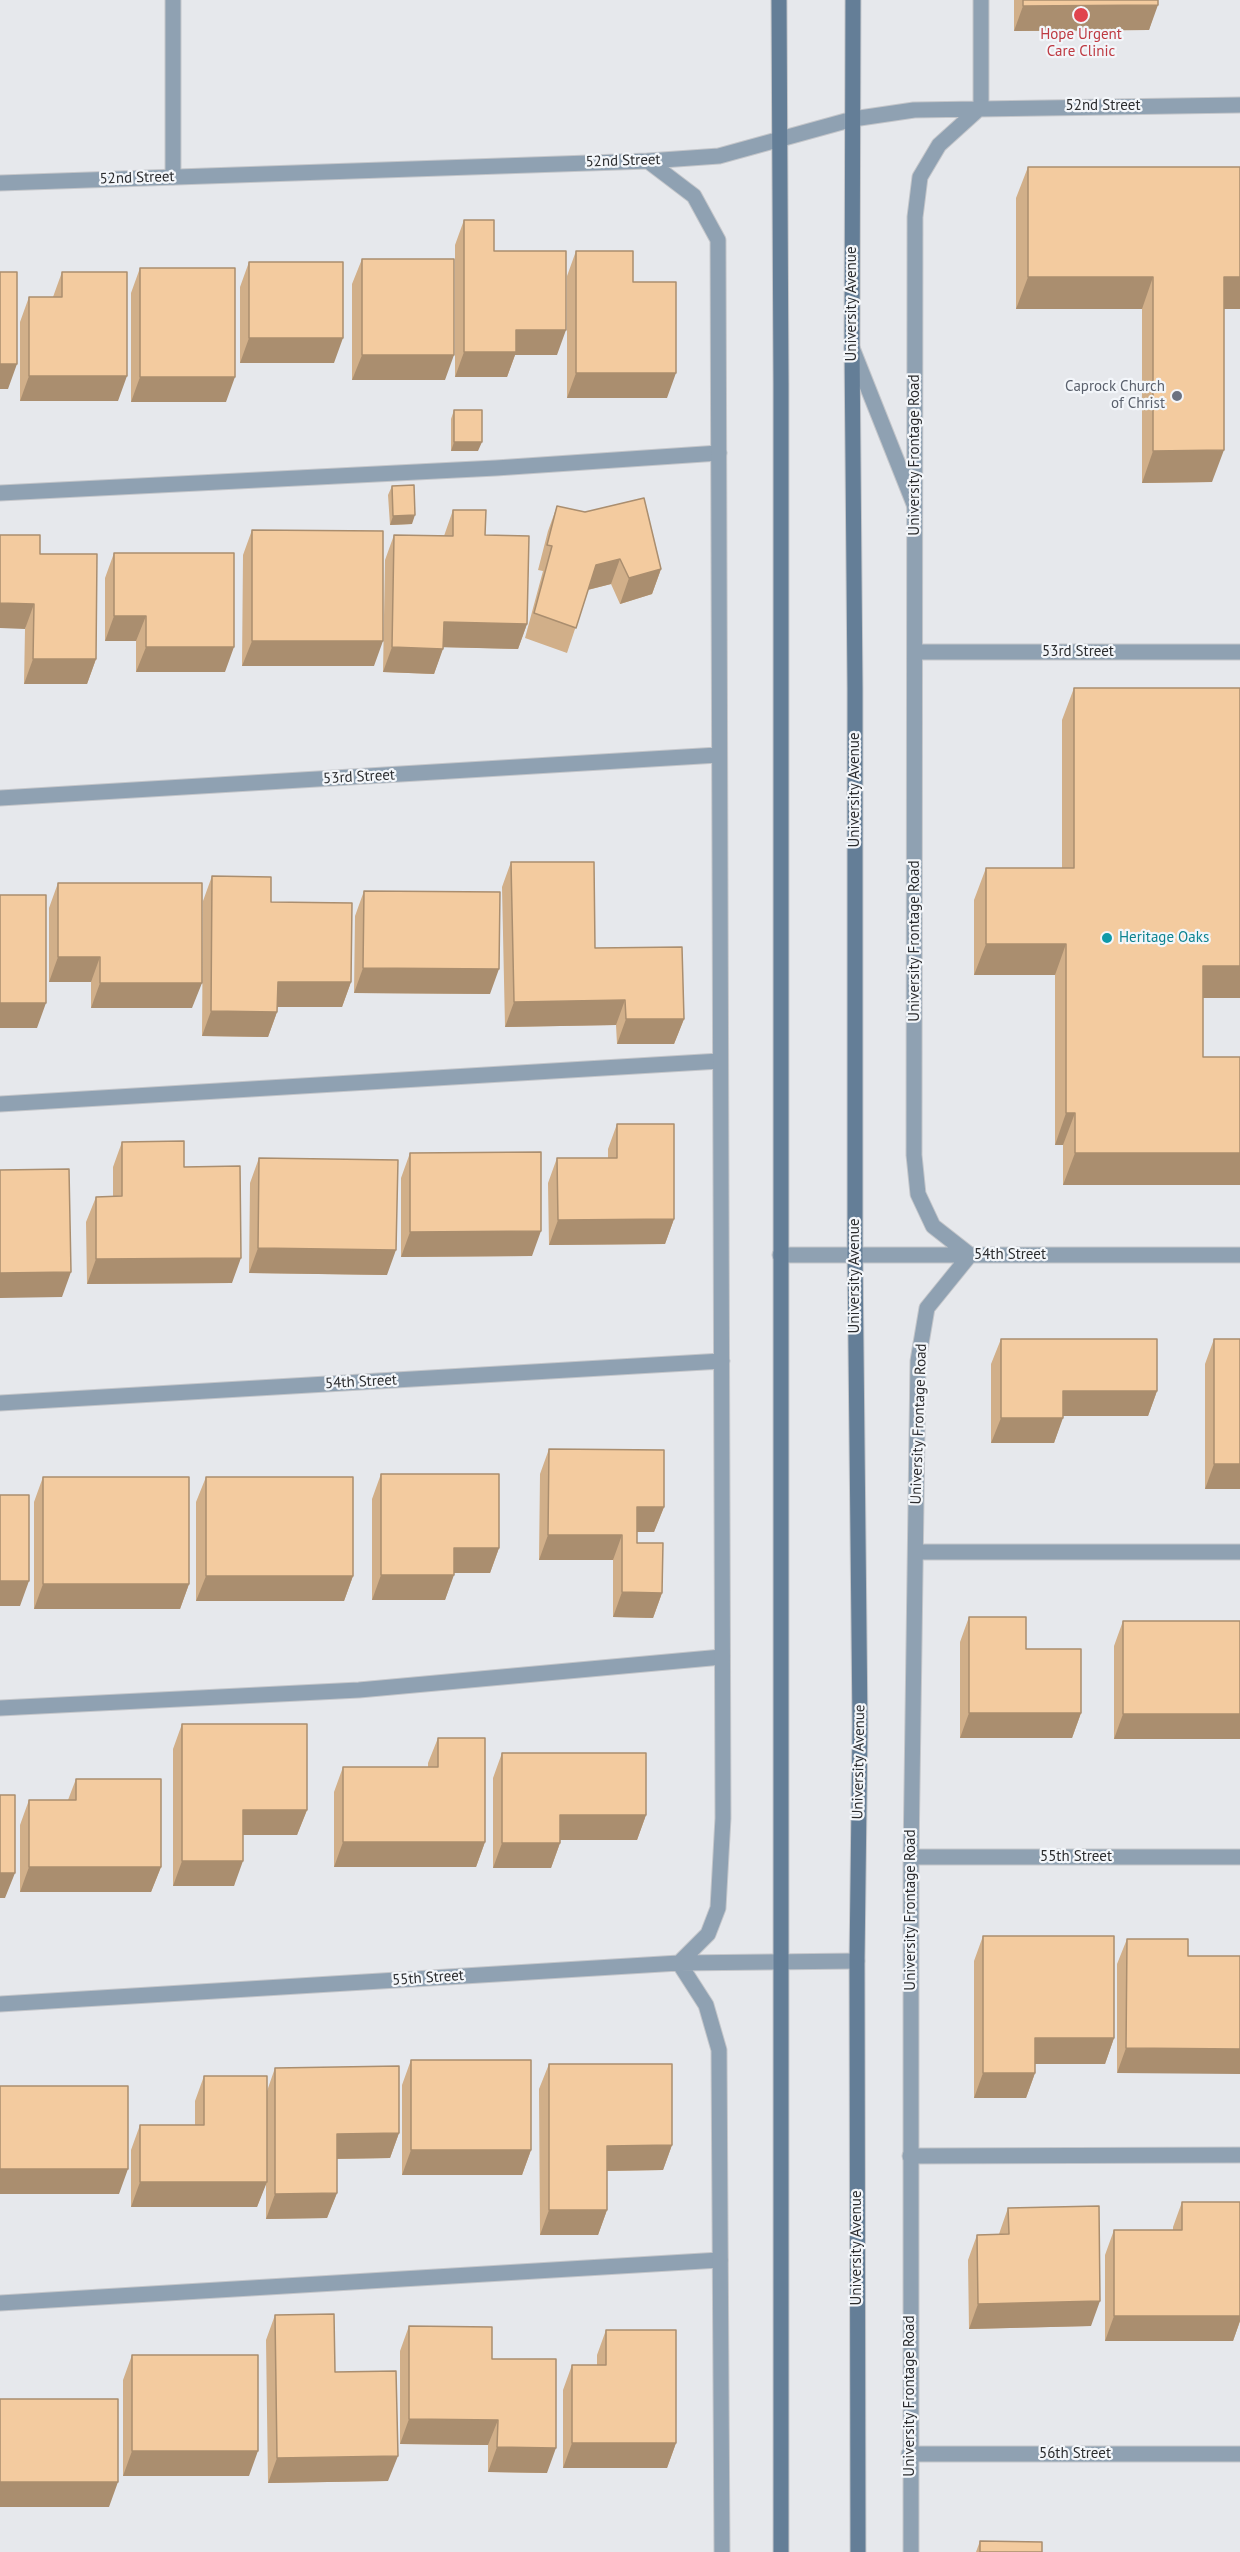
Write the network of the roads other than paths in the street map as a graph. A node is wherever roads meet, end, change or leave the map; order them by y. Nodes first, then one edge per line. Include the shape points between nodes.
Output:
1 (173, 0) edge
2 (779, 0) edge
3 (854, 0) edge
4 (981, 0) edge
5 (1240, 105) edge
6 (981, 107) junction
7 (853, 119) junction
8 (779, 139) junction
9 (648, 161) junction
10 (172, 177) junction
11 (0, 183) edge
12 (852, 346) junction
13 (719, 453) junction
14 (0, 493) edge
15 (915, 507) junction
16 (916, 652) junction
17 (1240, 652) edge
18 (718, 755) junction
19 (0, 798) edge
20 (720, 1061) junction
21 (0, 1104) edge
22 (780, 1255) junction
23 (855, 1255) junction
24 (970, 1255) junction
25 (1240, 1255) edge
26 (722, 1361) junction
27 (0, 1403) edge
28 (916, 1552) junction
29 (1240, 1552) edge
30 (722, 1657) junction
31 (0, 1708) edge
32 (912, 1857) junction
33 (1240, 1857) edge
34 (781, 1961) junction
35 (856, 1961) junction
36 (679, 1963) junction
37 (0, 2004) edge
38 (1240, 2155) edge
39 (910, 2156) junction
40 (720, 2260) junction
41 (0, 2303) edge
42 (909, 2454) junction
43 (1240, 2454) edge
44 (722, 2552) edge
45 (781, 2552) edge
46 (858, 2552) edge
47 (910, 2552) edge

1 - 10 street
2 - 8 main road
3 - 7 main road, University Avenue
4 - 6 street
5 - 6 street, 52nd Street
6 - 7 street, 52nd Street via 914,110
6 - 15 street, University Frontage Road via 939,145 920,177 915,217
7 - 8 street, 52nd Street
7 - 12 main road, University Avenue
8 - 9 street, 52nd Street via 719,156
8 - 22 main road
9 - 10 street, 52nd Street
9 - 13 street via 694,196 718,240
10 - 11 street, 52nd Street
12 - 15 street
12 - 23 main road, University Avenue
13 - 14 street
13 - 18 street
15 - 16 street, University Frontage Road
16 - 17 street, 53rd Street
16 - 24 street, University Frontage Road via 914,1155 918,1194 933,1226
18 - 19 street, 53rd Street
18 - 20 street
20 - 21 street
20 - 26 street
22 - 23 street, 54th Street
22 - 34 main road
23 - 24 street, 54th Street
23 - 35 main road, University Avenue via 860,1725
24 - 25 street, 54th Street
24 - 28 street, University Frontage Road via 927,1308 918,1361
26 - 27 street, 54th Street
26 - 30 street
28 - 29 street
28 - 32 street, University Frontage Road
30 - 31 street via 359,1690
30 - 36 street via 723,1818 718,1908 708,1934
32 - 33 street, 55th Street
32 - 39 street, University Frontage Road
34 - 35 street, 55th Street
34 - 36 street, 55th Street
34 - 45 main road
35 - 46 main road, University Avenue
36 - 37 street, 55th Street
36 - 40 street via 705,2005 719,2050
38 - 39 street
39 - 42 street, University Frontage Road
40 - 41 street
40 - 44 street
42 - 43 street, 56th Street
42 - 47 street, University Frontage Road

